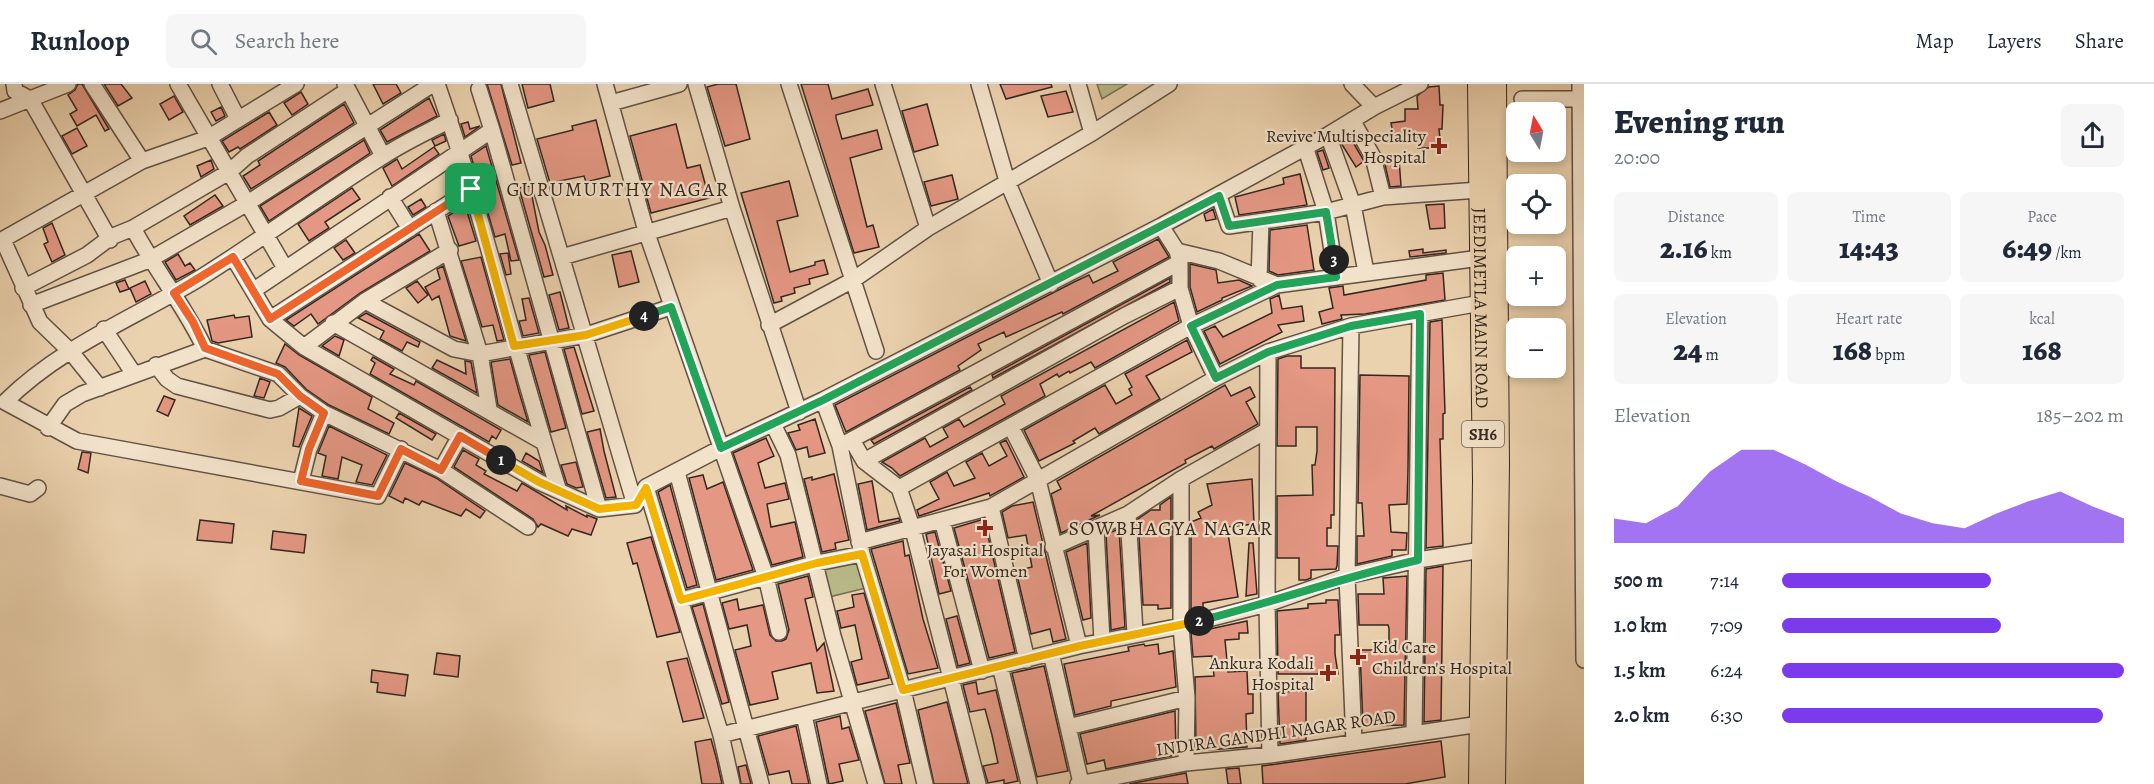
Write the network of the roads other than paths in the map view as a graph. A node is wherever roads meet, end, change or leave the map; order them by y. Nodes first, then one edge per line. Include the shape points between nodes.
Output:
1 (14, 84) edge
2 (68, 84) edge
3 (92, 84) edge
4 (178, 84) edge
5 (220, 84) edge
6 (296, 84) edge
7 (435, 84) edge
8 (510, 84) edge
9 (605, 84) edge
10 (679, 84) edge
11 (696, 84) edge
12 (789, 84) edge
13 (883, 84) edge
14 (979, 84) edge
15 (1078, 84) edge
16 (1169, 84) edge
17 (1352, 84) edge
18 (1420, 84) edge
19 (1478, 84) edge
20 (1496, 84) edge
21 (347, 87) edge
22 (51, 88) edge
23 (480, 88) dead end
24 (1581, 94) edge
25 (30, 99) junction
26 (1522, 99) dead end
27 (611, 103) junction
28 (1374, 106) junction
29 (0, 111) edge
30 (238, 119) junction
31 (450, 120) junction
32 (1352, 120) junction
33 (367, 127) junction
34 (492, 130) junction
35 (1092, 133) junction
36 (1328, 135) junction
37 (208, 138) junction
38 (1305, 146) junction
39 (460, 150) junction
40 (383, 156) junction
41 (142, 161) junction
42 (230, 172) junction
43 (1007, 181) junction
44 (1582, 187) edge
45 (471, 189) junction
46 (1479, 190) junction
47 (83, 193) junction
48 (390, 196) junction
49 (1219, 196) junction
50 (1383, 197) junction
51 (246, 204) junction
52 (1353, 205) junction
53 (732, 208) junction
54 (436, 211) junction
55 (1326, 212) junction
56 (1261, 222) junction
57 (1161, 226) junction
58 (133, 228) junction
59 (928, 228) junction
60 (410, 229) junction
61 (646, 231) junction
62 (265, 237) junction
63 (1, 240) edge
64 (110, 240) junction
65 (450, 250) junction
66 (562, 256) junction
67 (1179, 256) junction
68 (233, 257) junction
69 (1480, 258) junction
70 (149, 260) junction
71 (285, 268) junction
72 (1366, 272) junction
73 (1336, 277) junction
74 (1259, 279) junction
75 (853, 280) junction
76 (1582, 281) edge
77 (1051, 284) junction
78 (1277, 285) junction
79 (23, 288) junction
80 (1180, 288) junction
81 (254, 290) junction
82 (174, 293) junction
83 (365, 301) junction
84 (1481, 303) junction
85 (31, 305) junction
86 (671, 307) junction
87 (1420, 314) junction
88 (270, 319) junction
89 (333, 323) junction
90 (768, 325) junction
91 (1191, 326) junction
92 (1351, 326) junction
93 (104, 329) junction
94 (586, 335) junction
95 (551, 339) junction
96 (514, 346) junction
97 (304, 347) junction
98 (205, 348) junction
99 (876, 351) dead end
100 (71, 352) junction
101 (1268, 352) junction
102 (480, 354) junction
103 (156, 365) junction
104 (1584, 368) edge
105 (134, 374) junction
106 (1216, 378) junction
107 (100, 388) junction
108 (300, 396) junction
109 (823, 400) junction
110 (2, 401) edge
111 (489, 409) junction
112 (800, 412) junction
113 (324, 413) junction
114 (773, 424) junction
115 (1011, 427) junction
116 (48, 428) junction
117 (1266, 431) junction
118 (460, 436) junction
119 (1583, 440) edge
120 (543, 442) junction
121 (846, 443) junction
122 (721, 448) junction
123 (401, 449) junction
124 (864, 461) junction
125 (441, 470) junction
126 (677, 472) junction
127 (1181, 479) junction
128 (1038, 480) junction
129 (301, 481) junction
130 (0, 486) edge
131 (38, 488) dead end
132 (646, 488) junction
133 (899, 488) junction
134 (559, 491) junction
135 (636, 505) junction
136 (991, 507) junction
137 (599, 509) junction
138 (1128, 514) junction
139 (942, 520) junction
140 (528, 527) dead end
141 (1096, 529) junction
142 (913, 530) junction
143 (1053, 547) junction
144 (861, 548) junction
145 (1584, 548) edge
146 (1482, 550) junction
147 (1418, 560) junction
148 (817, 563) junction
149 (1347, 576) junction
150 (766, 577) junction
151 (710, 592) junction
152 (681, 600) junction
153 (1267, 604) junction
154 (1181, 626) junction
155 (779, 632) dead end
156 (1135, 633) junction
157 (1102, 641) junction
158 (1080, 646) junction
159 (1584, 647) edge
160 (1051, 653) junction
161 (1489, 655) junction
162 (1027, 660) junction
163 (1584, 660) edge
164 (1000, 666) junction
165 (982, 671) junction
166 (953, 679) junction
167 (903, 690) junction
168 (1186, 698) junction
169 (853, 703) junction
170 (804, 715) junction
171 (1480, 724) junction
172 (1068, 727) junction
173 (746, 729) junction
174 (1414, 733) junction
175 (721, 735) junction
176 (1354, 742) junction
177 (1270, 755) junction
178 (1186, 763) junction
179 (732, 784) edge
180 (761, 784) edge
181 (819, 784) edge
182 (876, 784) edge
183 (925, 784) edge
184 (978, 784) edge
185 (1029, 784) edge
186 (1080, 784) edge
187 (1479, 784) edge
188 (1495, 784) edge

1 - 25 street via 15,91
2 - 22 street
3 - 41 street
4 - 37 street
5 - 30 street
6 - 30 street
7 - 31 street
7 - 33 street
8 - 66 street
9 - 27 street
10 - 27 street
11 - 53 street
12 - 75 street
13 - 59 street
14 - 43 street
15 - 35 street
16 - 35 street
17 - 28 street
18 - 28 street
19 - 46 main road, JEEDIMETLA MAIN ROAD / SH6
20 - 161 main road, JEEDIMETLA MAIN ROAD / SH6 via 1499,463
21 - 33 street
21 - 42 street
22 - 25 street
23 - 34 street
24 - 26 street
24 - 44 street
25 - 29 street
25 - 47 street
27 - 61 street
28 - 32 street
30 - 37 street
31 - 39 street
31 - 40 street
32 - 36 street
32 - 50 street via 1373,157
33 - 40 street
33 - 51 street
34 - 39 street
34 - 95 street
35 - 43 street
36 - 38 street
36 - 52 street
37 - 41 street
37 - 42 street
38 - 49 street
38 - 55 street
39 - 45 street
39 - 48 street
40 - 62 street
41 - 47 street
42 - 51 street
42 - 58 street
43 - 59 street
43 - 77 street
44 - 76 street
45 - 54 street
45 - 96 street
46 - 50 street
46 - 69 main road, JEEDIMETLA MAIN ROAD / SH6
47 - 63 street
47 - 64 street
48 - 60 street
48 - 71 street
49 - 56 street via 1229,226
49 - 57 street
50 - 52 street
51 - 62 street
51 - 70 street
52 - 55 street
52 - 72 street
53 - 61 street
53 - 90 street
54 - 60 street
54 - 65 street
55 - 56 street
55 - 73 street
56 - 74 street
57 - 67 street
57 - 77 street
58 - 64 street
58 - 70 street
59 - 75 street
60 - 88 street
61 - 66 street
61 - 86 street
62 - 68 street
62 - 71 street
63 - 79 street
64 - 79 street
65 - 83 street
65 - 102 street
66 - 94 street
67 - 74 street via 1220,261
67 - 80 street
67 - 121 street
68 - 81 street
68 - 82 street
69 - 72 street
69 - 84 main road, JEEDIMETLA MAIN ROAD / SH6
70 - 82 street
70 - 85 street
71 - 81 street
72 - 73 street
73 - 78 street
74 - 78 street
75 - 90 street
75 - 99 street
76 - 104 street
77 - 109 street
78 - 91 street
79 - 85 street
80 - 91 street
80 - 124 street
81 - 88 street
82 - 93 street
82 - 98 street
83 - 89 street
83 - 102 street via 454,349
84 - 87 street
84 - 146 main road, JEEDIMETLA MAIN ROAD / SH6
85 - 100 street via 40,322
86 - 94 street
86 - 122 street
87 - 92 street
87 - 147 street
88 - 97 street
89 - 97 street
89 - 111 street
90 - 112 street
91 - 106 street
91 - 115 street
92 - 101 street
92 - 149 street
93 - 100 street
93 - 105 street
94 - 95 street
94 - 135 street
95 - 96 street
95 - 137 street
96 - 102 street
96 - 120 street
97 - 118 street
98 - 103 street
98 - 108 street via 278,374
100 - 107 street
100 - 110 street
101 - 106 street
101 - 117 street
102 - 111 street
103 - 105 street
103 - 108 street via 177,386 270,410
104 - 119 street
105 - 107 street
106 - 128 street
107 - 116 street via 65,404
108 - 113 street
109 - 112 street
109 - 121 street
110 - 116 street
111 - 120 street
112 - 114 street
113 - 123 street
113 - 129 street
114 - 122 street
114 - 148 street via 788,455
115 - 128 street
115 - 133 street
116 - 129 street via 77,441
117 - 127 street
117 - 153 street
118 - 125 street
118 - 134 street
119 - 145 street
120 - 134 street
121 - 124 street
121 - 144 street
122 - 126 street
122 - 150 street
123 - 125 street
123 - 129 street via 378,496
124 - 133 street
125 - 140 street
126 - 132 street
126 - 151 street
127 - 138 street
127 - 154 street
128 - 136 street
128 - 143 street
130 - 131 street via 30,494
132 - 135 street
132 - 152 street
133 - 142 street
134 - 137 street
135 - 137 street
136 - 139 street
136 - 162 street
138 - 141 street
138 - 156 street
139 - 142 street
139 - 165 street
141 - 143 street
141 - 157 street
142 - 144 street
142 - 166 street
143 - 158 street
144 - 148 street
144 - 167 street
145 - 159 street
146 - 147 street
146 - 161 main road, JEEDIMETLA MAIN ROAD / SH6
147 - 149 street
147 - 174 street
148 - 150 street
148 - 169 street
149 - 153 street
149 - 176 street
150 - 151 street
150 - 155 street
151 - 152 street
151 - 173 street
152 - 175 street
153 - 154 street
153 - 177 street
154 - 156 street
154 - 168 street
156 - 157 street
157 - 158 street
158 - 160 street
159 - 163 street
160 - 162 street
160 - 172 street
161 - 171 main road, JEEDIMETLA MAIN ROAD / SH6
161 - 188 main road, JEEDIMETLA MAIN ROAD / SH6
162 - 164 street
164 - 165 street
164 - 185 street
165 - 166 street
166 - 167 street
166 - 184 street
167 - 169 street
167 - 183 street
168 - 172 street
168 - 178 street
169 - 170 street
169 - 182 street
170 - 173 street
170 - 181 street
171 - 174 street, INDIRA GANDHI NAGAR ROAD
171 - 187 main road, JEEDIMETLA MAIN ROAD / SH6
172 - 186 street
173 - 175 street
173 - 180 street
174 - 176 street, INDIRA GANDHI NAGAR ROAD
175 - 179 street
176 - 177 street, INDIRA GANDHI NAGAR ROAD
177 - 178 street, INDIRA GANDHI NAGAR ROAD
178 - 186 street, INDIRA GANDHI NAGAR ROAD

